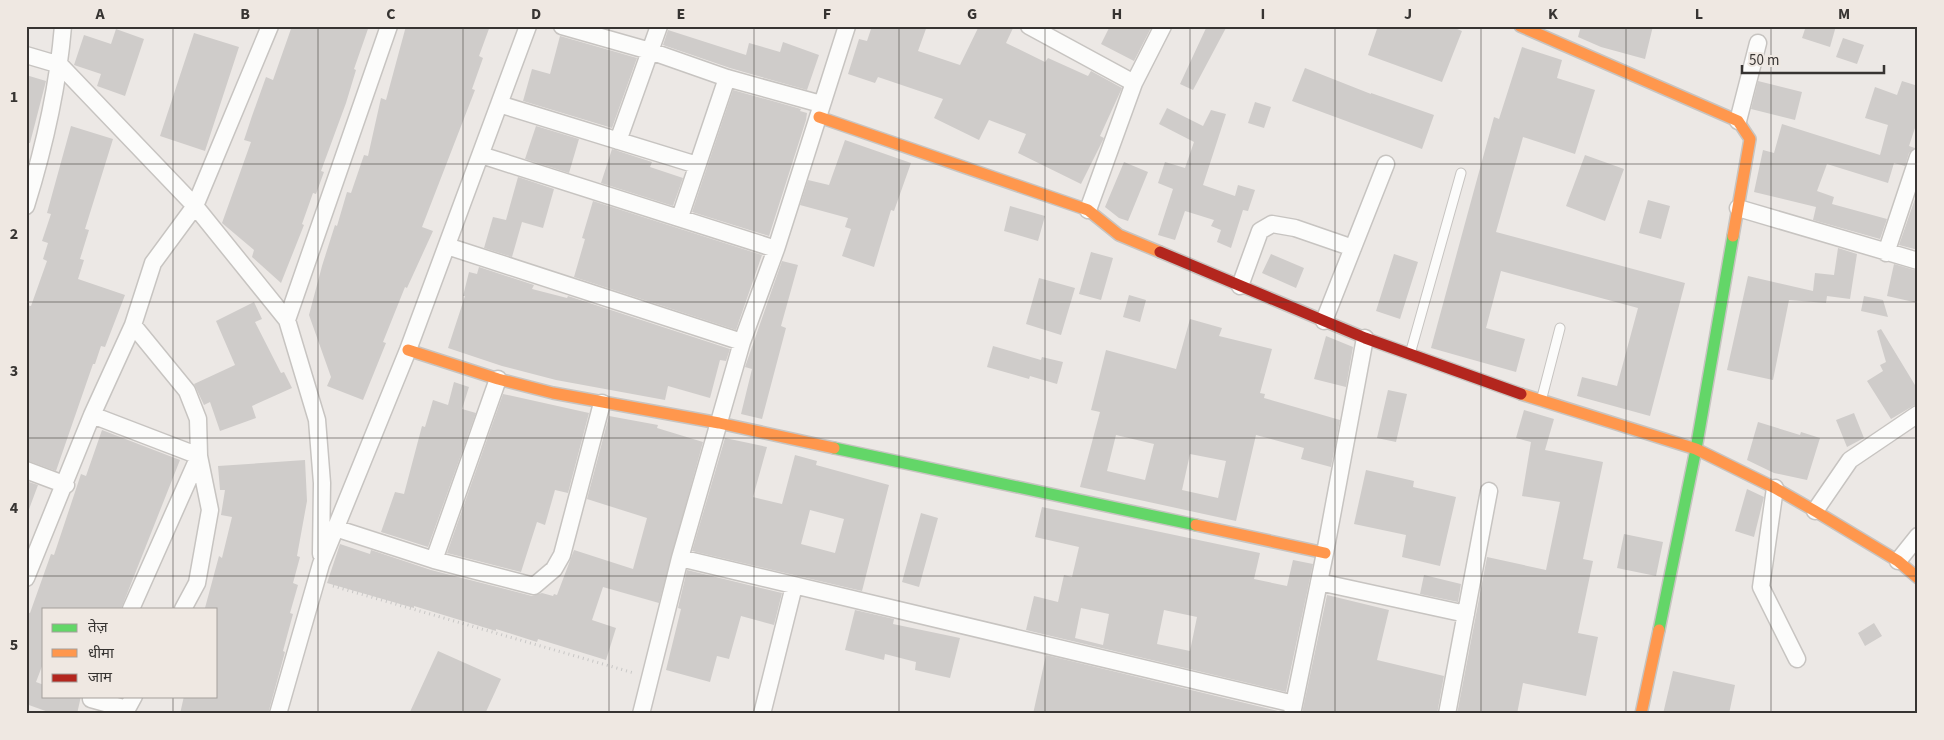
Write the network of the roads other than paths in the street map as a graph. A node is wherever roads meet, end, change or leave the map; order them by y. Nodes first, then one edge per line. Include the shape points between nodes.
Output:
1 (63, 26) edge
2 (270, 26) edge
3 (389, 26) edge
4 (528, 26) edge
5 (562, 26) edge
6 (659, 26) edge
7 (1030, 26) edge
8 (1163, 26) edge
9 (1520, 26) edge
10 (843, 27) edge
11 (1758, 44) dead end
12 (650, 51) junction
13 (26, 55) edge
14 (60, 65) junction
15 (727, 78) junction
16 (1134, 83) junction
17 (499, 104) junction
18 (820, 110) junction
19 (1738, 121) junction
20 (618, 141) junction
21 (481, 154) junction
22 (1918, 157) edge
23 (1386, 164) dead end
24 (697, 165) junction
25 (31, 170) edge
26 (1461, 173) dead end
27 (26, 206) edge
28 (195, 206) junction
29 (1738, 208) junction
30 (1088, 210) junction
31 (680, 216) junction
32 (447, 246) junction
33 (776, 248) junction
34 (1353, 248) junction
35 (1886, 252) junction
36 (1918, 261) edge
37 (1240, 286) junction
38 (287, 320) junction
39 (1324, 321) junction
40 (133, 324) junction
41 (1560, 328) dead end
42 (1365, 338) junction
43 (742, 342) junction
44 (408, 350) junction
45 (1410, 354) junction
46 (498, 379) junction
47 (1541, 401) junction
48 (602, 403) junction
49 (1918, 414) edge
50 (92, 415) junction
51 (719, 423) junction
52 (1696, 449) junction
53 (199, 456) junction
54 (26, 470) edge
55 (66, 485) junction
56 (1775, 488) junction
57 (1489, 491) dead end
58 (1815, 511) junction
59 (335, 528) junction
60 (1918, 536) edge
61 (1325, 553) junction
62 (680, 558) junction
63 (434, 560) junction
64 (1898, 561) junction
65 (321, 564) junction
66 (26, 578) edge
67 (1918, 578) edge
68 (1319, 582) junction
69 (794, 586) junction
70 (131, 608) edge
71 (184, 608) edge
72 (1466, 614) junction
73 (1797, 659) dead end
74 (133, 698) edge
75 (90, 703) edge
76 (1293, 709) edge
77 (278, 714) edge
78 (641, 714) edge
79 (762, 714) edge
80 (1447, 714) edge
81 (1641, 714) edge

1 - 14 street
2 - 28 street
3 - 38 street
4 - 17 street
5 - 12 street
6 - 12 street
7 - 16 street
8 - 16 street
9 - 19 street via 1554,36
10 - 18 street
11 - 19 street
12 - 15 street
12 - 20 street
13 - 14 street
14 - 25 street
14 - 28 street
15 - 18 street
15 - 24 street
16 - 30 street
17 - 20 street
17 - 21 street
18 - 30 street
18 - 33 street
19 - 29 street via 1750,139
20 - 24 street
21 - 31 street
21 - 32 street
22 - 35 street
23 - 34 street
24 - 31 street
25 - 27 street
26 - 45 lane
28 - 38 street
28 - 40 street via 153,263
29 - 35 street
29 - 52 street
30 - 37 street via 1119,235
31 - 33 street
32 - 43 street
32 - 44 street
33 - 43 street
34 - 37 street via 1295,228 1272,224 1260,231
34 - 39 street
35 - 36 street
37 - 39 street
38 - 65 street via 317,420 322,483
39 - 42 street
40 - 50 street
40 - 53 street via 187,391 198,419
41 - 47 lane
42 - 45 street
42 - 61 street
43 - 51 street
44 - 46 street
44 - 59 street
45 - 47 street
46 - 48 street
46 - 63 street
47 - 52 street
48 - 51 street
48 - 63 street via 562,555 554,569 534,586
49 - 58 street via 1850,460
50 - 53 street
50 - 55 street
51 - 61 street
51 - 62 street
52 - 56 street
52 - 81 street
53 - 70 street
53 - 71 street via 210,510 197,583
54 - 55 street
55 - 66 street
56 - 58 street
56 - 73 street via 1761,587
57 - 72 street
58 - 64 street
59 - 63 street
59 - 65 street
60 - 64 street
61 - 68 street
62 - 69 street
62 - 78 street
64 - 67 street
65 - 77 street
68 - 72 street
68 - 76 street
69 - 76 street
69 - 79 street
72 - 80 street
74 - 75 street via 126,710

